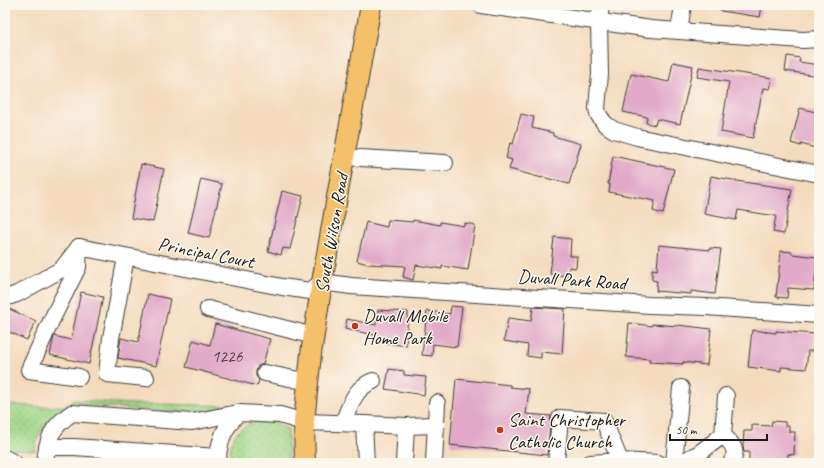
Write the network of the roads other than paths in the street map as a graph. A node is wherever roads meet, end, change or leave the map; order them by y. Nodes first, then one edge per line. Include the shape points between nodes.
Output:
1 (371, 5) edge
2 (481, 5) edge
3 (602, 5) edge
4 (683, 5) edge
5 (599, 22) junction
6 (679, 31) junction
7 (819, 40) edge
8 (344, 157) junction
9 (445, 163) dead end
10 (819, 174) edge
11 (80, 247) junction
12 (126, 257) junction
13 (322, 282) junction
14 (5, 298) edge
15 (208, 309) dead end
16 (819, 315) edge
17 (314, 336) junction
18 (265, 372) dead end
19 (79, 377) dead end
20 (146, 378) dead end
21 (372, 381) dead end
22 (308, 382) junction
23 (682, 388) dead end
24 (726, 396) dead end
25 (437, 403) dead end
26 (238, 413) junction
27 (304, 422) junction
28 (343, 423) junction
29 (364, 424) junction
30 (436, 425) junction
31 (406, 426) junction
32 (724, 435) junction
33 (47, 447) junction
34 (5, 458) edge
35 (219, 460) edge
36 (620, 461) junction
37 (14, 463) edge
38 (45, 463) edge
39 (305, 463) edge
40 (366, 463) edge
41 (404, 463) edge
42 (434, 463) edge
43 (556, 463) edge
44 (590, 463) edge
45 (658, 463) edge
46 (674, 463) edge
47 (679, 463) edge
48 (731, 463) edge

1 - 8 main road, South Wilson Road
2 - 5 street
3 - 5 street
4 - 6 street
5 - 6 street
5 - 10 street via 600,74 597,108 605,124 614,130 636,137
6 - 7 street
8 - 9 street
8 - 13 main road, South Wilson Road
11 - 12 street, Principal Court
11 - 14 street via 62,268
11 - 19 street via 78,267 29,370
12 - 13 street, Principal Court via 310,292
12 - 20 street via 107,374
13 - 16 street, Duvall Park Road via 351,286
13 - 17 main road, South Wilson Road
15 - 17 street
17 - 22 main road, South Wilson Road
18 - 22 street
21 - 28 street via 364,384 359,390
22 - 27 main road, South Wilson Road
23 - 46 street
24 - 32 street
25 - 30 street
26 - 27 street via 280,415
26 - 33 street via 192,422 72,413 54,428
26 - 35 street via 226,427 219,447
27 - 28 street
27 - 39 main road, South Wilson Road
28 - 29 street
29 - 31 street
29 - 40 street
30 - 31 street
30 - 42 street
31 - 41 street
32 - 47 street via 698,454
32 - 48 street via 734,446 735,457
33 - 35 street via 74,447
33 - 38 street
34 - 37 street
36 - 43 street via 604,421 560,418
36 - 44 street
36 - 45 street

